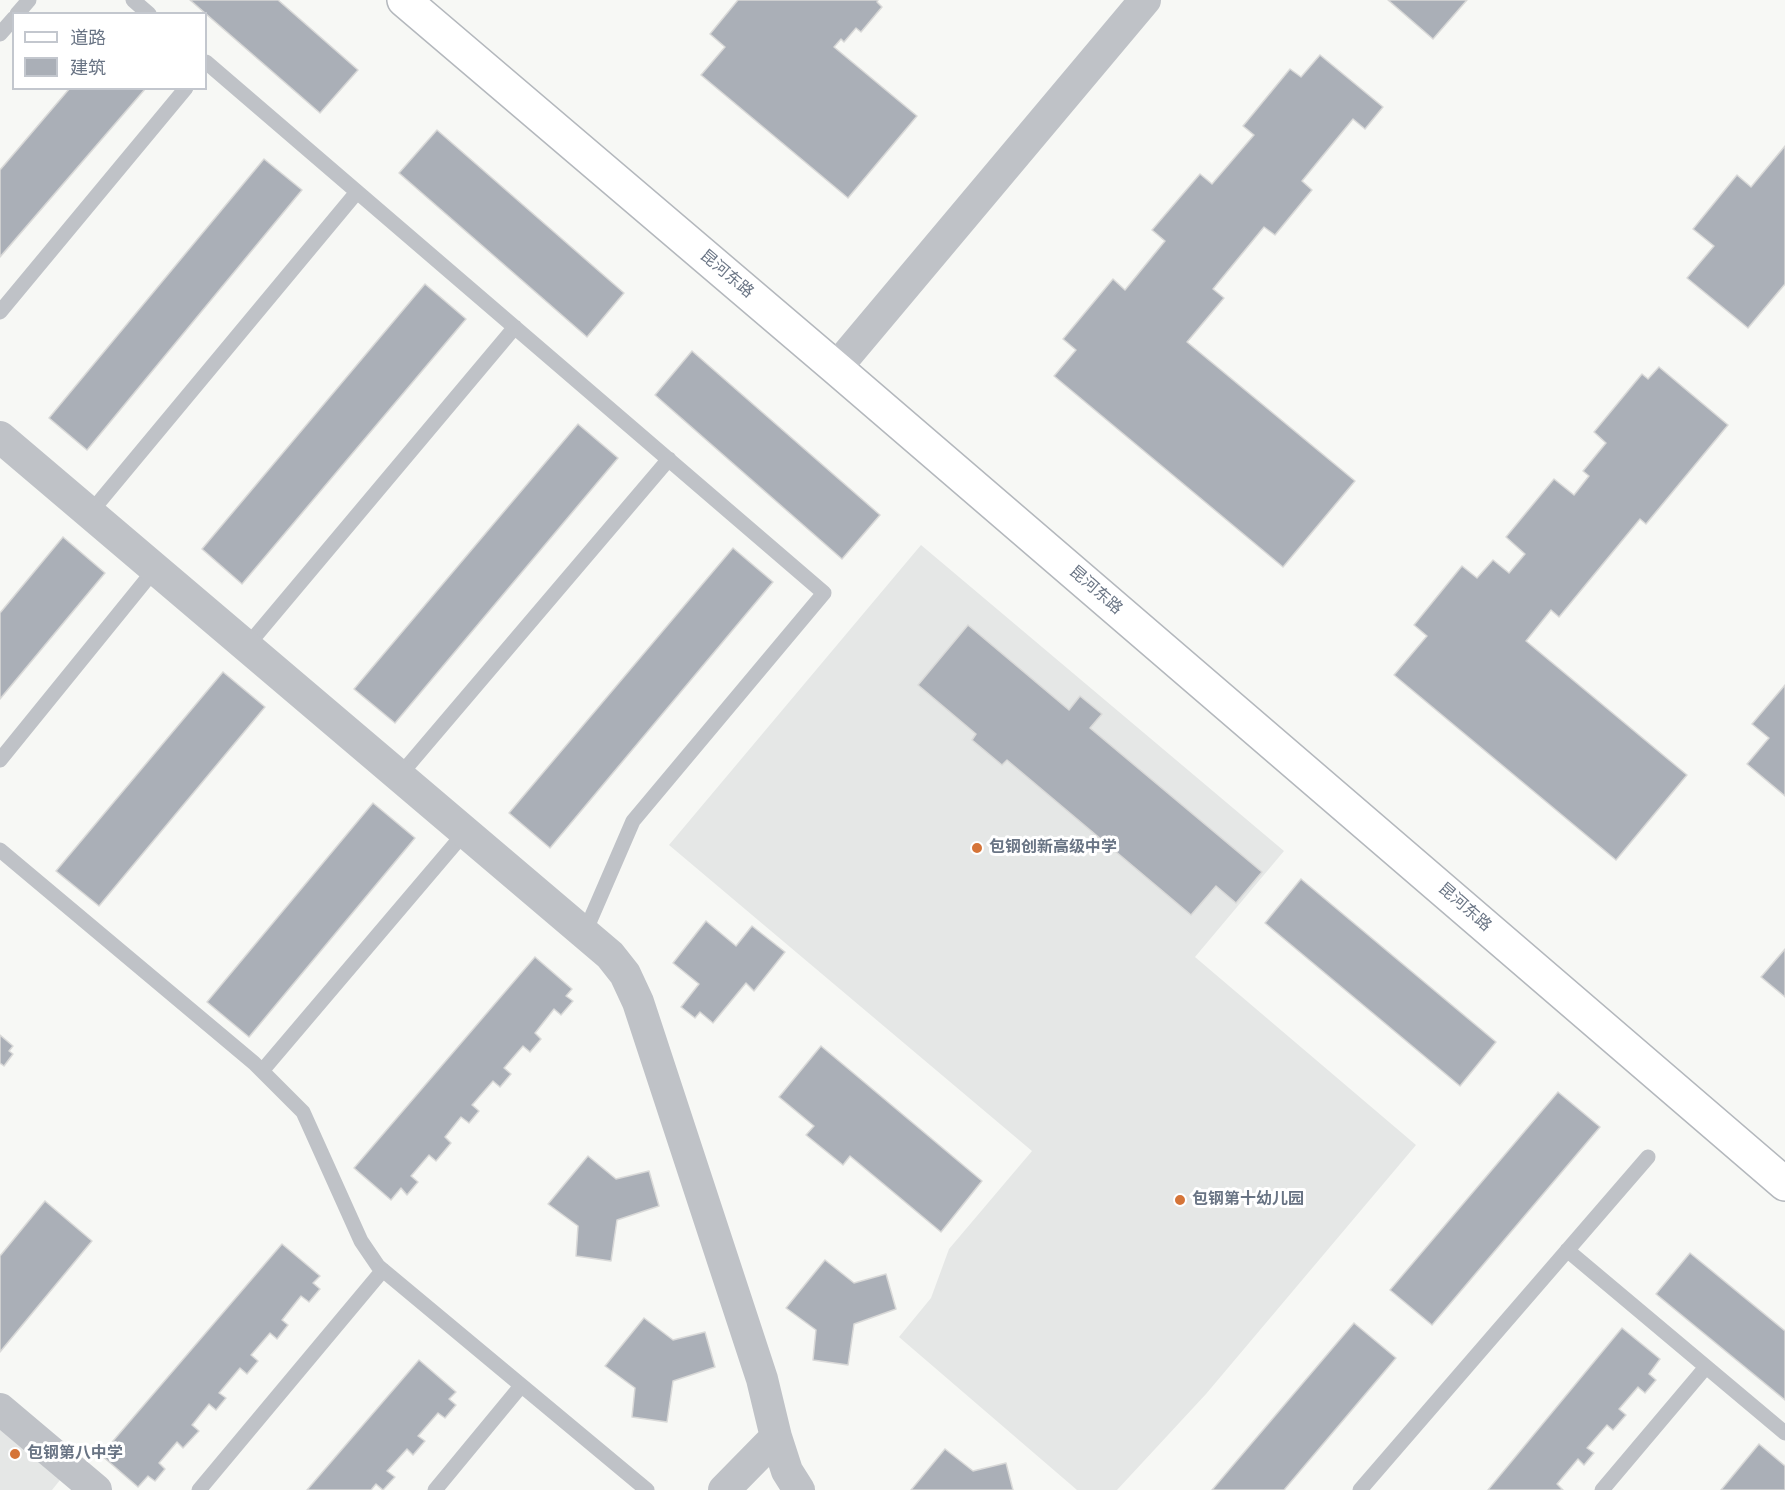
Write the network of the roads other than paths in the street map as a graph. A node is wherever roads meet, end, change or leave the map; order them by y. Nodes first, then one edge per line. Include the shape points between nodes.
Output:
1 (29, 0) edge
2 (133, 0) edge
3 (404, 0) edge
4 (1145, 0) edge
5 (19, 12) edge
6 (147, 12) edge
7 (12, 20) edge
8 (0, 34) edge
9 (207, 64) edge
10 (184, 90) edge
11 (357, 192) junction
12 (0, 312) edge
13 (515, 327) junction
14 (836, 368) junction
15 (0, 437) edge
16 (669, 459) junction
17 (90, 513) junction
18 (156, 569) junction
19 (247, 646) junction
20 (0, 760) edge
21 (400, 775) junction
22 (466, 831) junction
23 (0, 850) edge
24 (585, 932) junction
25 (262, 1071) junction
26 (1647, 1157) dead end
27 (1785, 1184) edge
28 (1567, 1250) junction
29 (383, 1270) junction
30 (1706, 1367) junction
31 (521, 1386) junction
32 (0, 1409) edge
33 (1785, 1433) edge
34 (776, 1437) junction
35 (96, 1490) edge
36 (199, 1490) edge
37 (435, 1490) edge
38 (647, 1490) edge
39 (724, 1490) edge
40 (799, 1490) edge
41 (1360, 1490) edge
42 (1602, 1490) edge

1 - 5 lane
2 - 6 lane
3 - 14 street, 昆河东路
4 - 14 street
7 - 8 lane
9 - 11 lane
10 - 12 lane
11 - 13 lane
11 - 17 lane
13 - 16 lane
13 - 19 lane
14 - 27 street, 昆河东路
15 - 17 street
16 - 21 lane
16 - 24 lane via 824,593 633,821
17 - 18 street
18 - 19 street
18 - 20 lane
19 - 21 street
21 - 22 street
22 - 24 street
22 - 25 lane
23 - 25 lane
24 - 34 street via 625,974 638,1002 762,1379
25 - 29 lane via 303,1112 362,1241
26 - 28 lane
28 - 30 lane
28 - 41 lane
29 - 31 lane
29 - 36 lane
30 - 33 lane
30 - 42 lane
31 - 37 lane
31 - 38 lane
32 - 35 street
34 - 39 street
34 - 40 street via 787,1471

